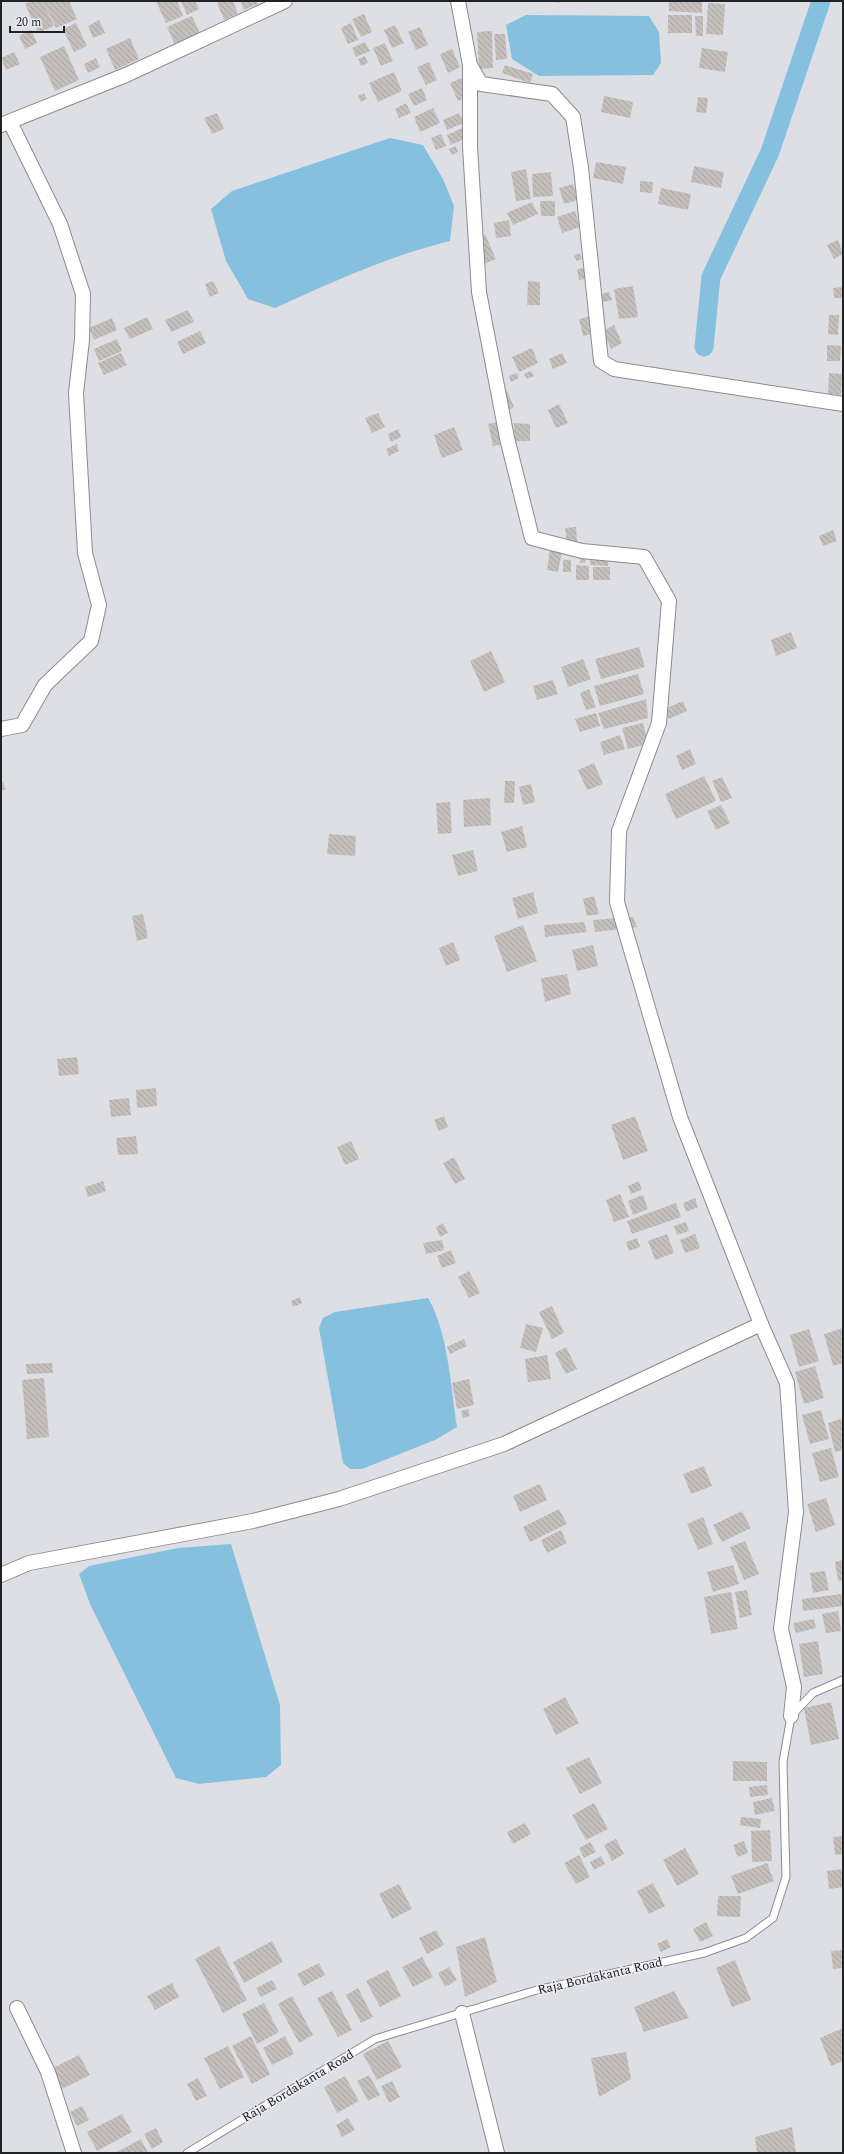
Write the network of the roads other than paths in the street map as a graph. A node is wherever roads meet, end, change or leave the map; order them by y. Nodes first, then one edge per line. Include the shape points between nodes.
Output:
1 (286, 1) edge
2 (458, 1) edge
3 (470, 65) junction
4 (5, 124) edge
5 (843, 404) edge
6 (1, 729) edge
7 (761, 1324) junction
8 (1, 1575) edge
9 (843, 1680) edge
10 (791, 1716) junction
11 (17, 2008) dead end
12 (462, 2013) junction
13 (74, 2153) edge
14 (186, 2153) edge
15 (497, 2153) edge

1 - 4 street via 126,75
2 - 3 street
3 - 5 street via 481,84 552,94 573,117 581,168 601,361 614,369
3 - 7 street via 470,147 479,292 507,438 532,538 582,551 644,557 669,602 659,722 620,831 618,902 680,1117
4 - 6 street via 60,224 82,294 82,340 76,401 85,553 99,605 91,641 45,685 22,725
7 - 8 street via 504,1444 339,1499 252,1521 29,1563
7 - 10 street via 787,1383 796,1512 781,1629 794,1688
9 - 10 lane via 813,1692
10 - 12 lane, Raja Bordakanta Road via 783,1762 786,1877 773,1918 746,1938 704,1953 537,1990
11 - 13 street via 48,2072
12 - 14 lane, Raja Bordakanta Road via 374,2039
12 - 15 street

